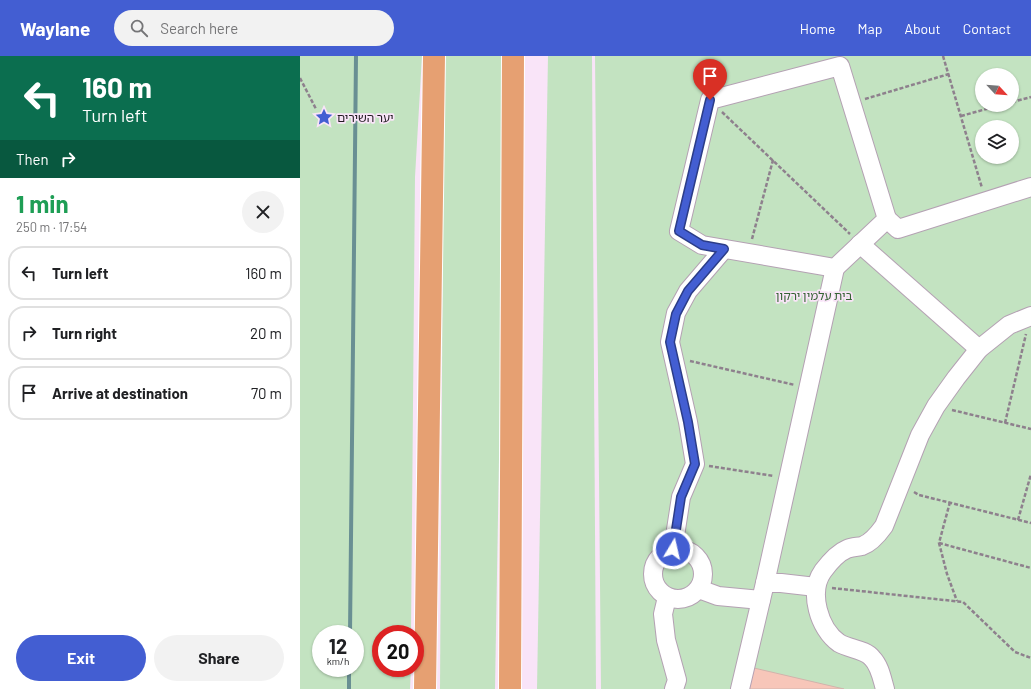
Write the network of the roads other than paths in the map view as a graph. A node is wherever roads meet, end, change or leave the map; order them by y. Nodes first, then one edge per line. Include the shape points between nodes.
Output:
1 (434, 56) edge
2 (513, 56) edge
3 (1031, 187) edge
4 (887, 219) junction
5 (860, 244) junction
6 (724, 249) junction
7 (835, 268) junction
8 (1029, 323) edge
9 (979, 349) junction
10 (673, 549) junction
11 (816, 586) junction
12 (699, 589) junction
13 (763, 591) junction
14 (667, 597) junction
15 (425, 689) edge
16 (510, 689) edge
17 (674, 689) edge
18 (740, 689) edge
19 (885, 689) edge

1 - 15 main road
2 - 16 main road
3 - 4 lane via 898,229
4 - 5 lane
4 - 6 lane via 840,66 710,100 679,231 702,245
5 - 7 lane
5 - 9 lane
6 - 7 lane
6 - 10 lane via 688,291 676,314 670,342 695,464 681,497
7 - 13 lane
8 - 9 lane via 1009,325
9 - 11 lane via 936,406 920,435 880,532 862,546 842,551 822,572
10 - 12 lane via 689,551 699,560 703,572
10 - 14 lane via 661,555 652,571 652,579 658,590
11 - 13 lane via 781,583
11 - 19 lane via 816,604 830,633 839,642 872,658 878,666
12 - 13 lane via 718,596
12 - 14 lane via 684,599
13 - 18 lane
14 - 17 lane via 663,614 666,640 677,680

